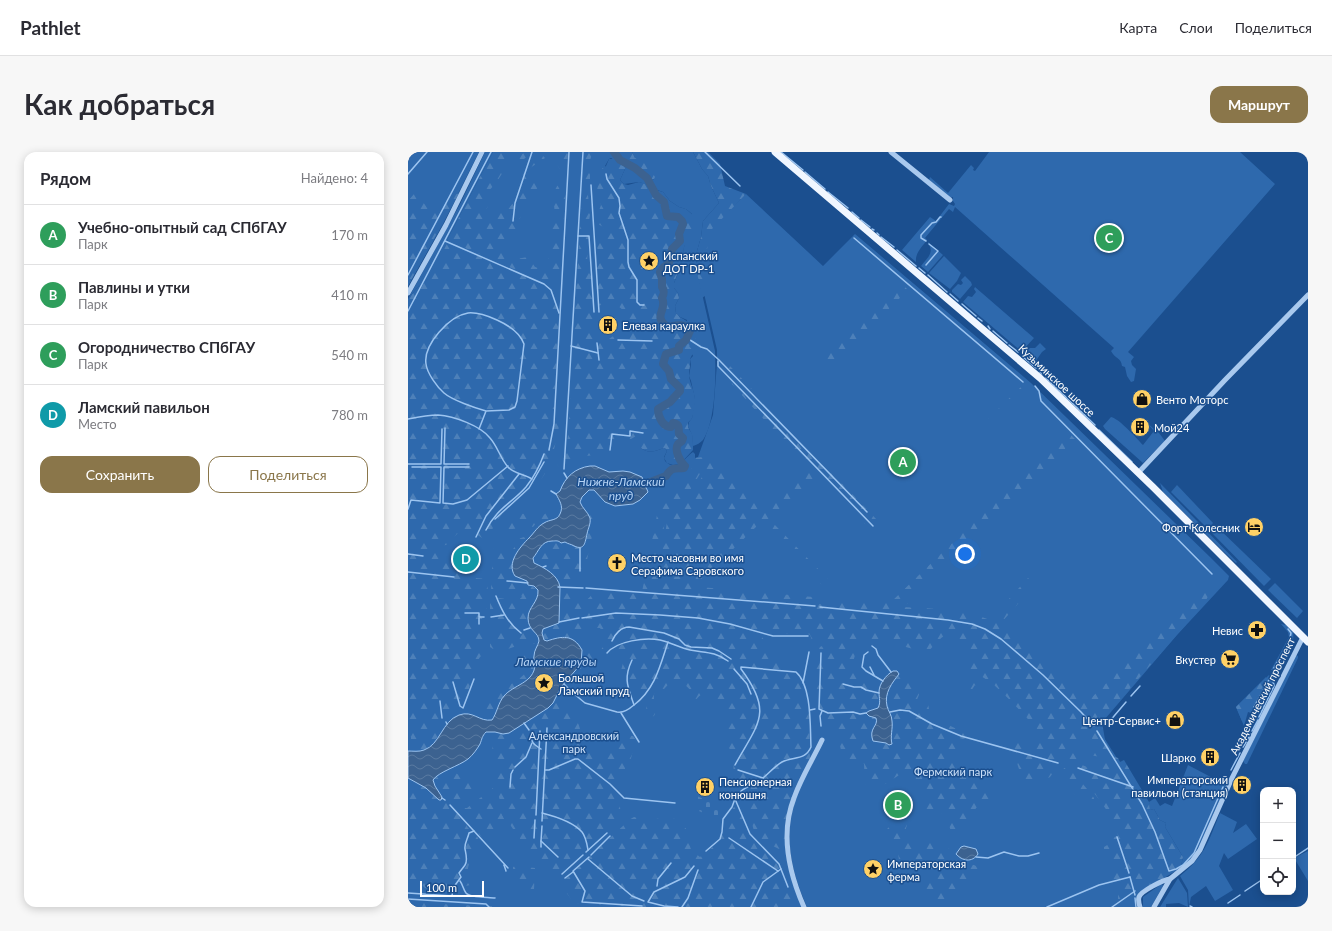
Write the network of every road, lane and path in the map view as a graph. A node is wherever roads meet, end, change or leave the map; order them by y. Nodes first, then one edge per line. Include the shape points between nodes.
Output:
1 (482, 152) edge
2 (775, 152) edge
3 (891, 152) edge
4 (950, 200) dead end
5 (408, 293) edge
6 (1308, 295) edge
7 (1138, 473) junction
8 (1305, 639) edge
9 (822, 740) dead end
10 (1170, 878) junction
11 (804, 907) edge
12 (1140, 907) edge
13 (1154, 907) edge

1 - 5 street via 446,225
2 - 7 main road, Кузьминское шоссе via 1023,363
3 - 4 street
6 - 7 street
7 - 8 main road, Кузьминское шоссе
8 - 10 street, Академический проспект via 1232,778 1202,846 1192,861
9 - 11 street via 794,797 788,826 790,865
10 - 12 street via 1141,894
10 - 13 street, Академический проспект

